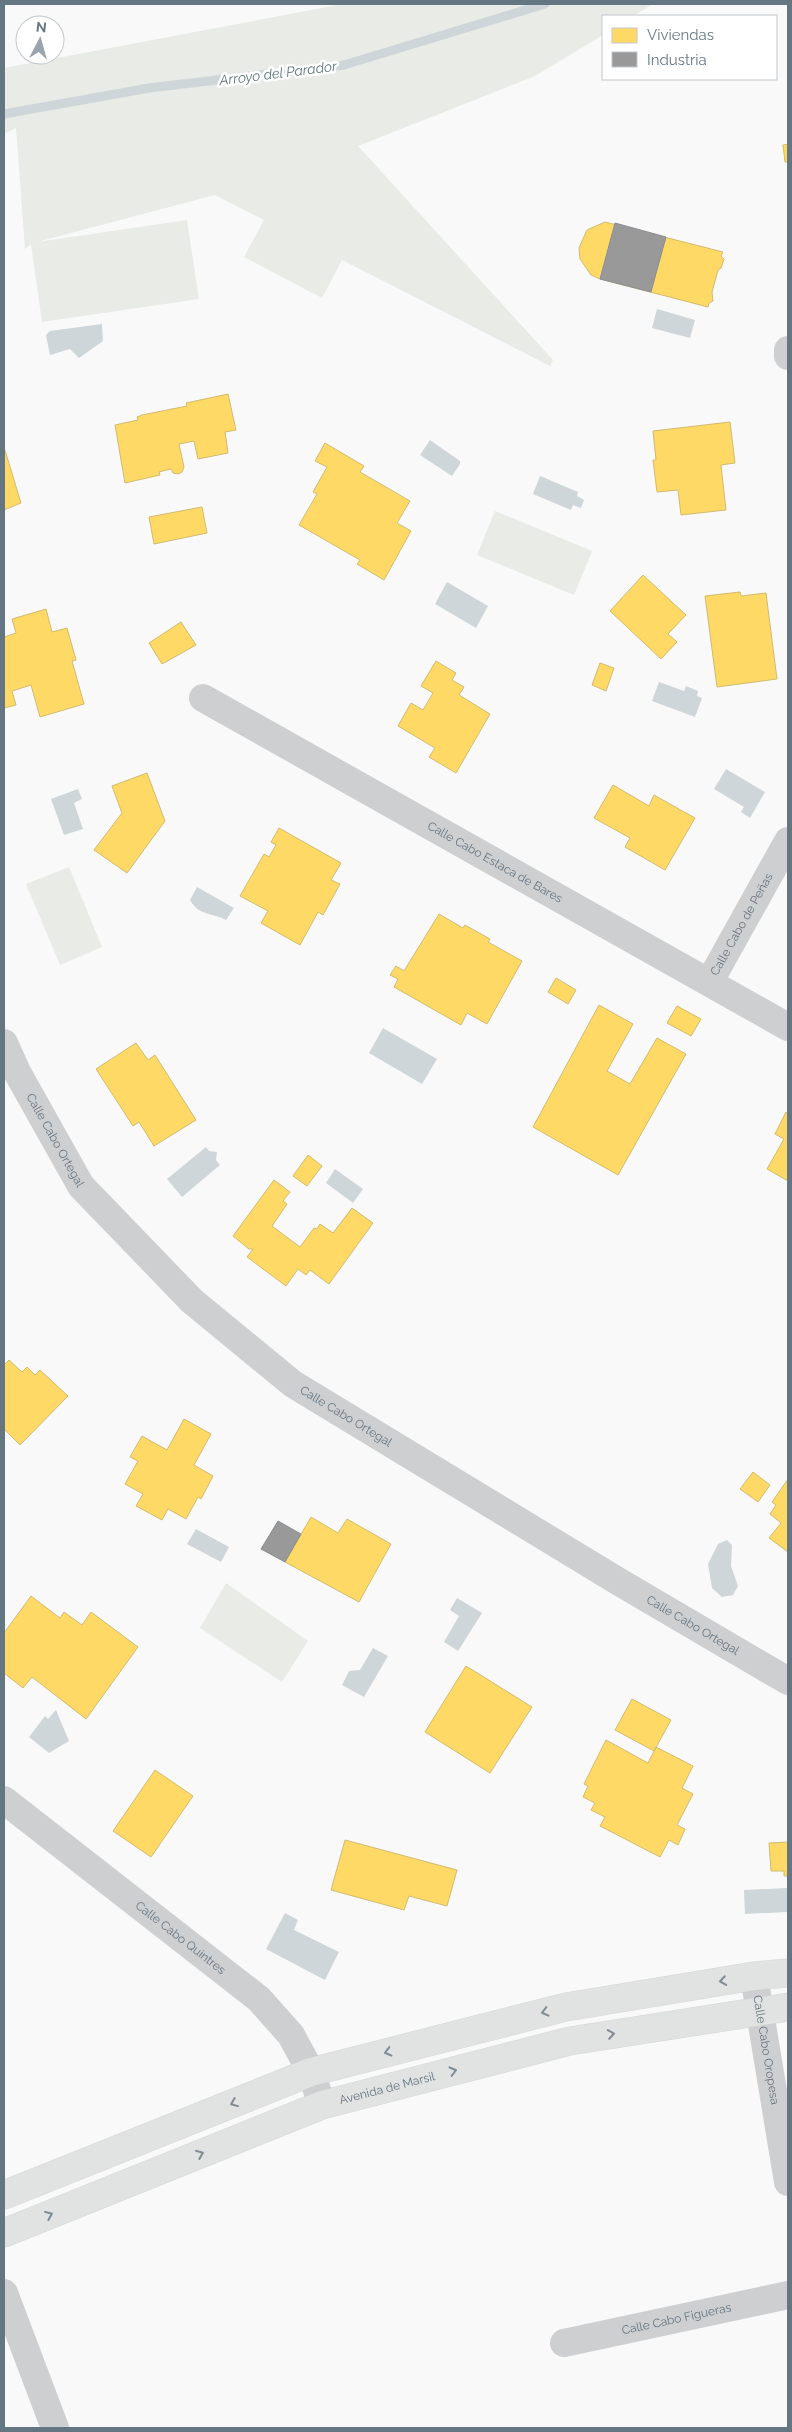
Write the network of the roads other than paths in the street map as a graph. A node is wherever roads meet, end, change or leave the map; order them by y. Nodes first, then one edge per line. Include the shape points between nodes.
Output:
1 (788, 350) edge
2 (788, 356) edge
3 (203, 698) dead end
4 (788, 841) edge
5 (710, 982) junction
6 (788, 1027) edge
7 (4, 1042) edge
8 (788, 1681) edge
9 (4, 1800) edge
10 (788, 1973) edge
11 (754, 1976) junction
12 (788, 2007) edge
13 (760, 2010) junction
14 (311, 2072) junction
15 (322, 2105) junction
16 (788, 2182) edge
17 (4, 2195) edge
18 (4, 2233) edge
19 (4, 2293) edge
20 (788, 2295) edge
21 (564, 2343) dead end
22 (55, 2428) edge

1 - 2 street
3 - 5 street, Calle Cabo Estaca de Bares
4 - 5 street, Calle Cabo de Peñas
5 - 6 street, Calle Cabo Estaca de Bares
7 - 8 street, Calle Cabo Ortegal via 17,1072 81,1186 192,1301 293,1384
9 - 14 street, Calle Cabo Quintres via 259,1999 291,2035
10 - 11 street
11 - 13 street, Calle Cabo Oropesa
11 -> 14 street via 566,2007
12 - 13 street, Avenida de Marsil
15 -> 13 street, Avenida de Marsil via 570,2041
13 - 16 street, Calle Cabo Oropesa
14 - 15 street, Calle Cabo Quintres
14 -> 17 street
18 -> 15 street, Avenida de Marsil
19 - 22 street
20 - 21 street, Calle Cabo Figueras

